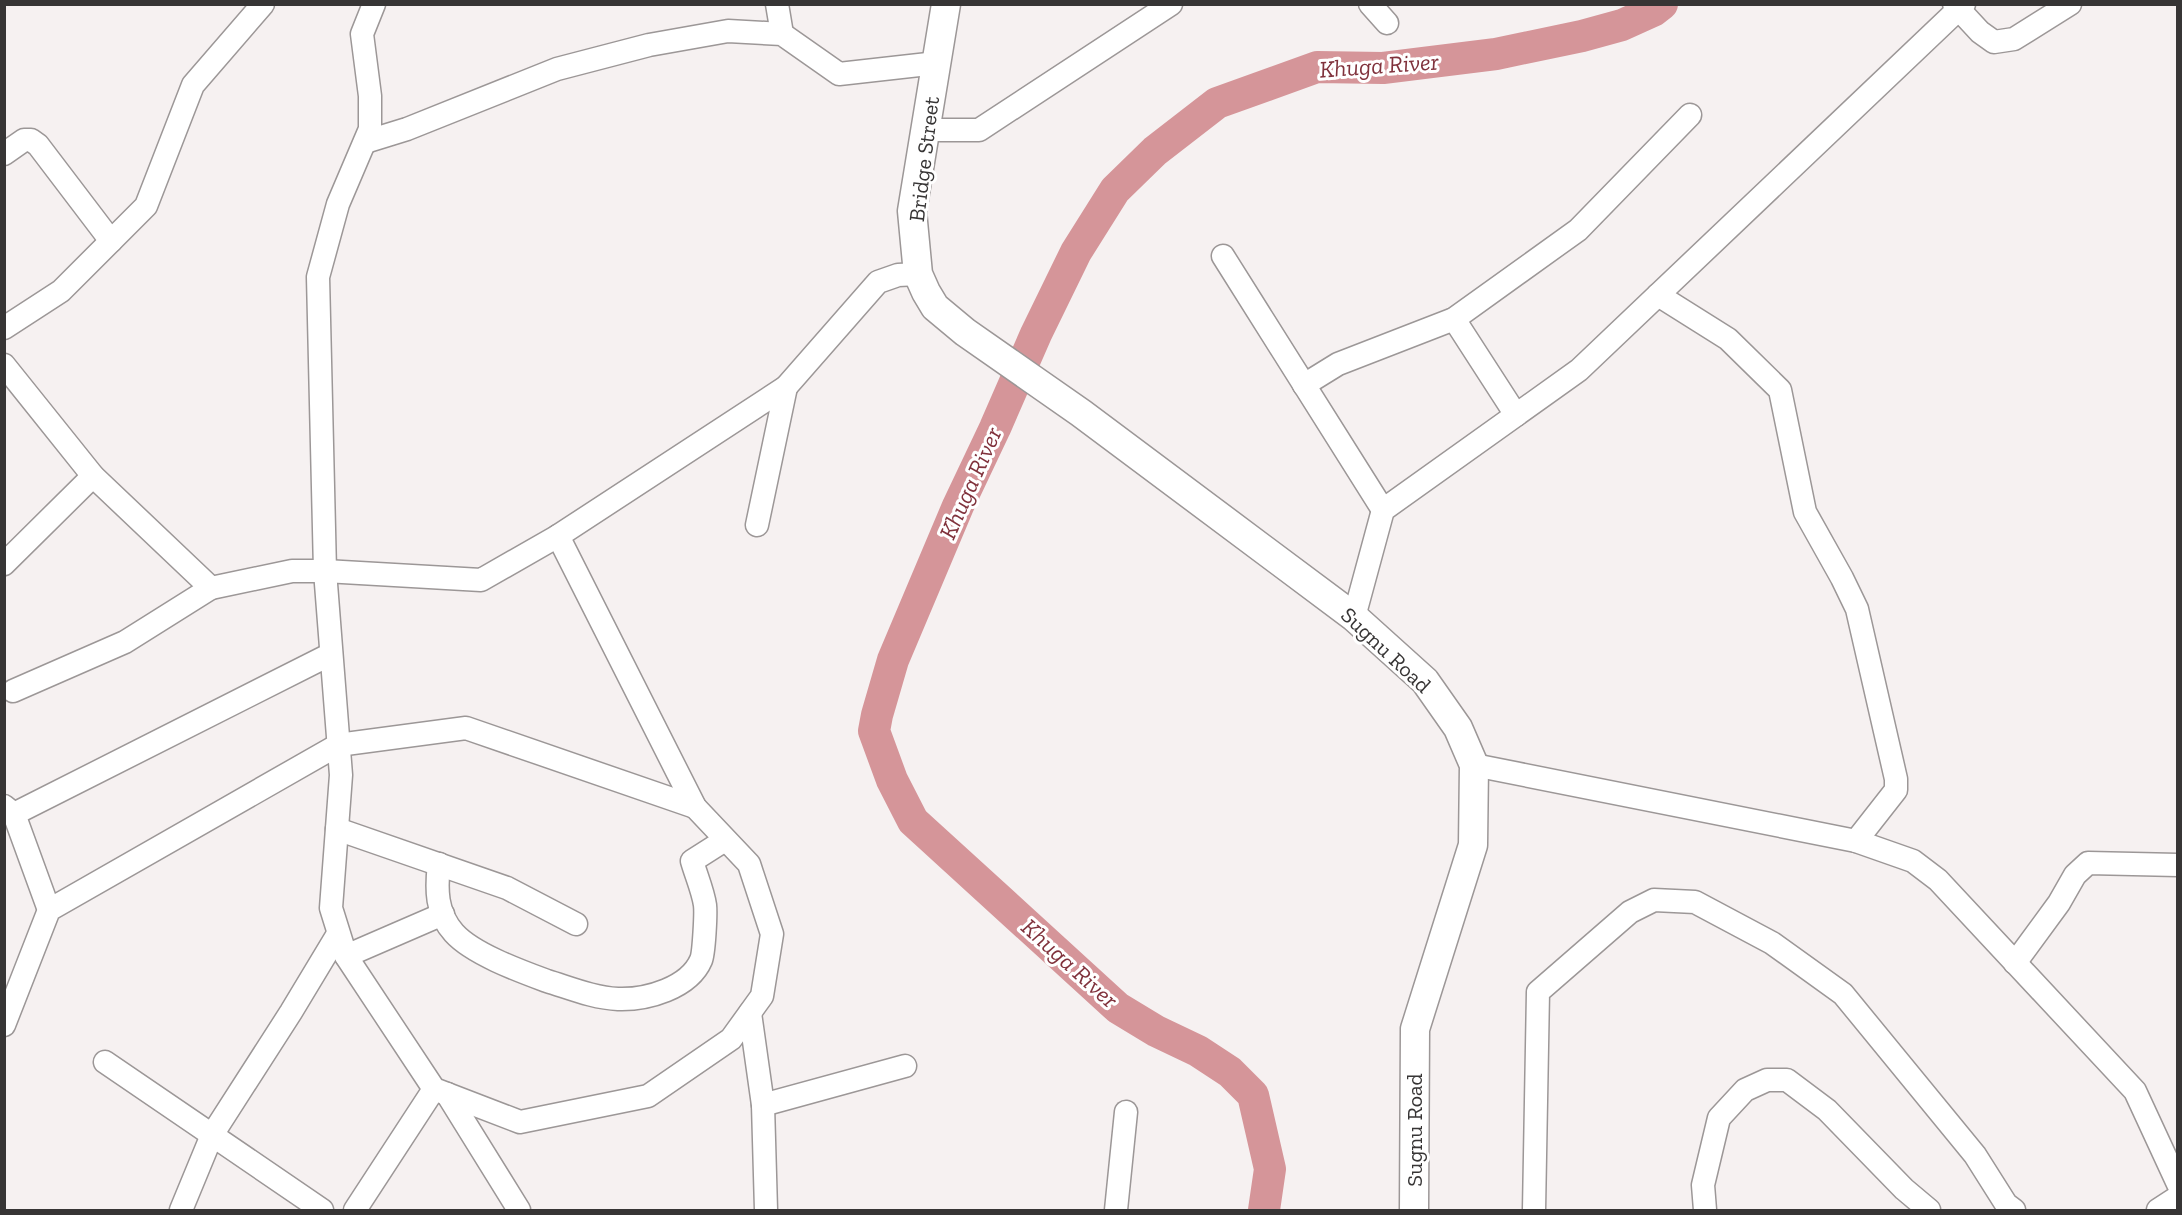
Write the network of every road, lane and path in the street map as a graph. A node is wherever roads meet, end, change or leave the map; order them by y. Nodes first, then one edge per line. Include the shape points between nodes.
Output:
1 (263, 4) edge
2 (374, 4) edge
3 (777, 4) edge
4 (946, 4) edge
5 (1170, 4) edge
6 (1370, 4) edge
7 (2070, 4) edge
8 (1959, 6) edge
9 (1387, 23) dead end
10 (782, 34) junction
11 (937, 63) junction
12 (1690, 115) dead end
13 (926, 130) junction
14 (365, 142) junction
15 (4, 154) edge
16 (111, 241) junction
17 (1223, 256) dead end
18 (918, 274) junction
19 (1658, 295) junction
20 (1454, 319) junction
21 (4, 328) edge
22 (965, 332) joint
23 (4, 365) edge
24 (1304, 385) junction
25 (786, 387) junction
26 (1516, 415) junction
27 (93, 476) junction
28 (1383, 510) junction
29 (757, 525) dead end
30 (558, 536) junction
31 (4, 564) edge
32 (325, 571) junction
33 (211, 588) junction
34 (1354, 617) junction
35 (331, 654) junction
36 (13, 691) dead end
37 (338, 745) junction
38 (1474, 765) junction
39 (695, 807) junction
40 (9, 810) edge
41 (337, 829) junction
42 (725, 840) junction
43 (1856, 842) junction
44 (439, 864) junction
45 (2178, 865) edge
46 (49, 910) junction
47 (442, 915) junction
48 (576, 924) dead end
49 (338, 934) junction
50 (346, 956) junction
51 (2015, 963) junction
52 (750, 1013) junction
53 (4, 1025) edge
54 (105, 1062) dead end
55 (905, 1066) dead end
56 (440, 1092) junction
57 (764, 1105) junction
58 (1126, 1112) dead end
59 (212, 1135) junction
60 (2178, 1184) edge
61 (2178, 1197) edge
62 (181, 1210) edge
63 (322, 1210) edge
64 (355, 1210) edge
65 (519, 1210) edge
66 (766, 1210) edge
67 (1116, 1210) edge
68 (1414, 1210) edge
69 (1534, 1210) edge
70 (1705, 1210) edge
71 (1929, 1210) edge
72 (2014, 1210) edge
73 (2158, 1210) edge

1 - 16 street via 193,85 146,206
2 - 14 street via 362,34 370,96 370,129
3 - 10 street
4 - 11 main road, Bridge Street
5 - 13 street via 979,130
6 - 9 street
7 - 8 street via 2014,39 1994,42 1980,32
8 - 19 street
10 - 11 street via 839,74
10 - 14 street via 728,31 649,45 557,69
11 - 13 main road, Bridge Street
12 - 20 street via 1578,230
13 - 18 main road, Bridge Street via 912,211
14 - 32 street via 338,204 318,277
15 - 16 street via 24,140 32,140
16 - 21 street via 61,291
17 - 24 street
18 - 22 main road, Bridge Street via 935,307
18 - 25 street via 878,282
19 - 26 street via 1579,370
19 - 43 street via 1728,339 1780,390 1805,512 1857,609 1896,779 1896,790
20 - 24 street via 1338,364
20 - 26 street
22 - 34 main road, Sugnu Road via 1081,413
23 - 27 street
24 - 28 street
25 - 29 street
25 - 30 street
26 - 28 street
27 - 31 street
27 - 33 street
28 - 34 street
30 - 32 street via 481,580
30 - 39 street
32 - 33 street via 292,571
32 - 35 street
33 - 36 street via 125,642
34 - 38 main road, Sugnu Road via 1425,681 1458,728
35 - 37 street
35 - 40 street
37 - 39 street via 466,728
37 - 41 street via 341,775
37 - 46 street
38 - 43 street
38 - 68 main road, Sugnu Road via 1473,845 1415,1029
39 - 42 street
40 - 46 street
41 - 44 street
41 - 49 street via 331,908
42 - 47 street via 692,861 705,906 702,958 692,974 646,997 619,999 586,994 524,973 466,945
42 - 52 street via 749,864 772,934 762,996
43 - 51 street via 1913,861 1938,880
44 - 47 street via 436,889
44 - 48 street via 507,888
45 - 51 street via 2088,863 2075,875
46 - 53 street
47 - 50 street
49 - 50 street
49 - 59 street
50 - 56 street
51 - 60 street via 2134,1091
52 - 56 street via 731,1039 648,1096 520,1122
52 - 57 street
54 - 59 street
55 - 57 street
56 - 64 street
56 - 65 street
57 - 66 street
58 - 67 street
59 - 62 street
59 - 63 street
61 - 73 street
69 - 72 street via 1538,992 1630,912 1654,900 1695,902 1772,943 1843,994
70 - 71 street via 1703,1185 1719,1118 1745,1090 1767,1080 1787,1080 1827,1110

